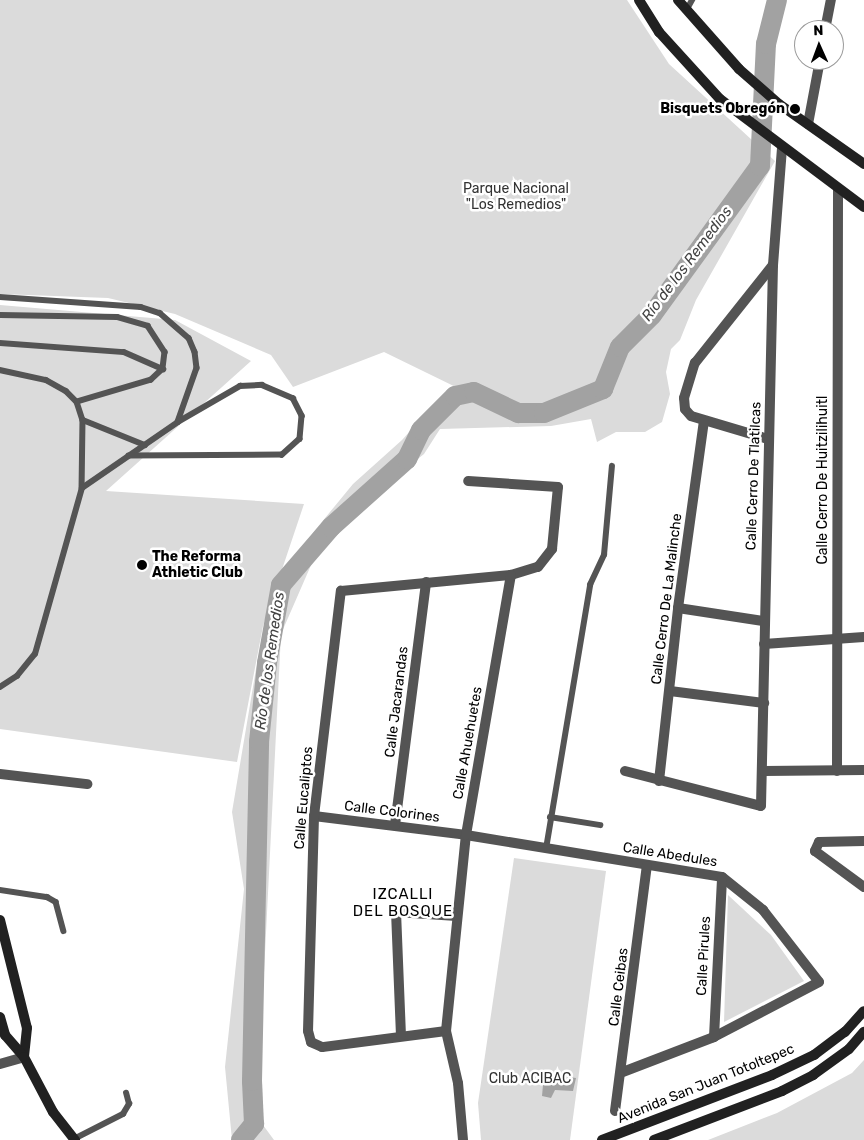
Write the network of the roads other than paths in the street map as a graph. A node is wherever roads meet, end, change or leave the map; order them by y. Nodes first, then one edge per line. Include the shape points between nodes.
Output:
1 (639, 0) edge
2 (678, 0) edge
3 (692, 0) edge
4 (831, 0) edge
5 (686, 11) junction
6 (827, 20) edge
7 (818, 70) edge
8 (808, 124) junction
9 (782, 148) junction
10 (864, 164) edge
11 (838, 189) junction
12 (864, 207) edge
13 (773, 265) junction
14 (0, 297) edge
15 (0, 315) edge
16 (0, 343) edge
17 (163, 369) junction
18 (0, 370) edge
19 (77, 402) junction
20 (82, 420) junction
21 (704, 421) junction
22 (178, 422) junction
23 (768, 439) junction
24 (145, 445) junction
25 (129, 456) junction
26 (612, 466) dead end
27 (468, 481) dead end
28 (82, 488) junction
29 (511, 575) junction
30 (426, 582) junction
31 (678, 608) junction
32 (763, 621) junction
33 (864, 637) edge
34 (836, 640) junction
35 (764, 644) junction
36 (0, 687) edge
37 (670, 691) junction
38 (764, 703) junction
39 (864, 770) edge
40 (626, 771) dead end
41 (764, 771) junction
42 (837, 771) junction
43 (0, 774) edge
44 (659, 781) junction
45 (87, 784) dead end
46 (314, 816) junction
47 (550, 817) junction
48 (395, 825) junction
49 (600, 825) dead end
50 (466, 835) junction
51 (864, 841) edge
52 (546, 849) junction
53 (647, 866) junction
54 (722, 877) junction
55 (864, 887) edge
56 (0, 890) edge
57 (457, 916) junction
58 (0, 920) edge
59 (64, 931) dead end
60 (864, 1011) edge
61 (0, 1017) edge
62 (446, 1030) junction
63 (864, 1032) edge
64 (400, 1036) junction
65 (714, 1037) junction
66 (24, 1057) junction
67 (0, 1064) edge
68 (623, 1072) junction
69 (126, 1093) dead end
70 (615, 1111) dead end
71 (74, 1140) edge
72 (464, 1140) edge
73 (602, 1140) edge
74 (654, 1140) edge

1 - 9 main road via 660,32 720,99
2 - 5 main road
3 - 5 lane
4 - 6 street
5 - 8 main road via 739,69
7 - 8 street
8 - 10 main road
9 - 11 main road
9 - 13 street, Calle Cerro De Tlatilcas
11 - 12 main road
11 - 34 street, Calle Cerro De Huitzilihuitl
13 - 21 street via 695,363 684,398 685,409 691,416
13 - 23 street, Calle Cerro De Tlatilcas
14 - 22 lane via 141,307 160,313 189,338 195,352 197,368
15 - 17 lane via 132,320 148,326 165,352
16 - 17 lane via 124,352
17 - 19 lane via 151,380
18 - 19 lane via 46,380 66,391
19 - 20 lane
20 - 24 lane
20 - 28 lane
21 - 23 street
21 - 31 street, Calle Cerro De La Malinche
22 - 24 lane
22 - 25 lane via 240,386 262,385 293,398 302,416 300,439 282,455
23 - 32 street, Calle Cerro De Tlatilcas
24 - 25 lane
25 - 28 lane
26 - 47 lane via 604,555 590,585
27 - 29 street, Calle Eucaliptos via 558,487 552,549 547,559 538,567
28 - 36 lane via 35,654 17,676
29 - 30 street, Calle Eucaliptos
29 - 50 street, Calle Ahuehuetes
30 - 46 street, Calle Eucaliptos via 340,591
30 - 48 street, Calle Jacarandas
31 - 32 street
31 - 37 street, Calle Cerro De La Malinche
32 - 35 street, Calle Cerro De Tlatilcas
33 - 34 street
34 - 35 street
34 - 42 street, Calle Cerro De Huitzilihuitl
35 - 38 street, Calle Cerro De Tlatilcas
37 - 38 street
37 - 44 street, Calle Cerro De La Malinche
38 - 41 street, Calle Cerro De Tlatilcas
39 - 42 street
40 - 44 street
41 - 42 street
41 - 44 street, Calle Cerro De Tlatilcas via 761,806
43 - 45 street
46 - 48 street, Calle Colorines
46 - 64 street, Calle Eucaliptos via 308,1031 311,1042 322,1047
47 - 49 lane
47 - 52 lane
48 - 50 street, Calle Colorines
50 - 52 street, Calle Abedules
50 - 57 street, Calle Ahuehuetes
51 - 55 street via 819,842 815,851
52 - 53 street, Calle Abedules
53 - 54 street, Calle Abedules
53 - 68 street, Calle Ceibas
54 - 65 street, Calle Pirules
54 - 65 street, Calle Abedules via 763,910 819,982
56 - 59 lane via 47,897 56,902
57 - 62 street, Calle Ahuehuetes
57 - 64 street via 396,912
58 - 66 main road via 27,1028
60 - 73 main road, Avenida San Juan Totoltepec via 845,1032 814,1054 772,1075
61 - 66 main road via 5,1035
62 - 64 street, Calle Eucaliptos
62 - 72 street, Calle Ahuehuetes via 458,1083
63 - 74 main road via 834,1060 782,1091
65 - 68 street, Calle Abedules
66 - 67 street
66 - 71 main road via 53,1112
68 - 70 street, Calle Ceibas
69 - 71 lane via 129,1104 123,1114

